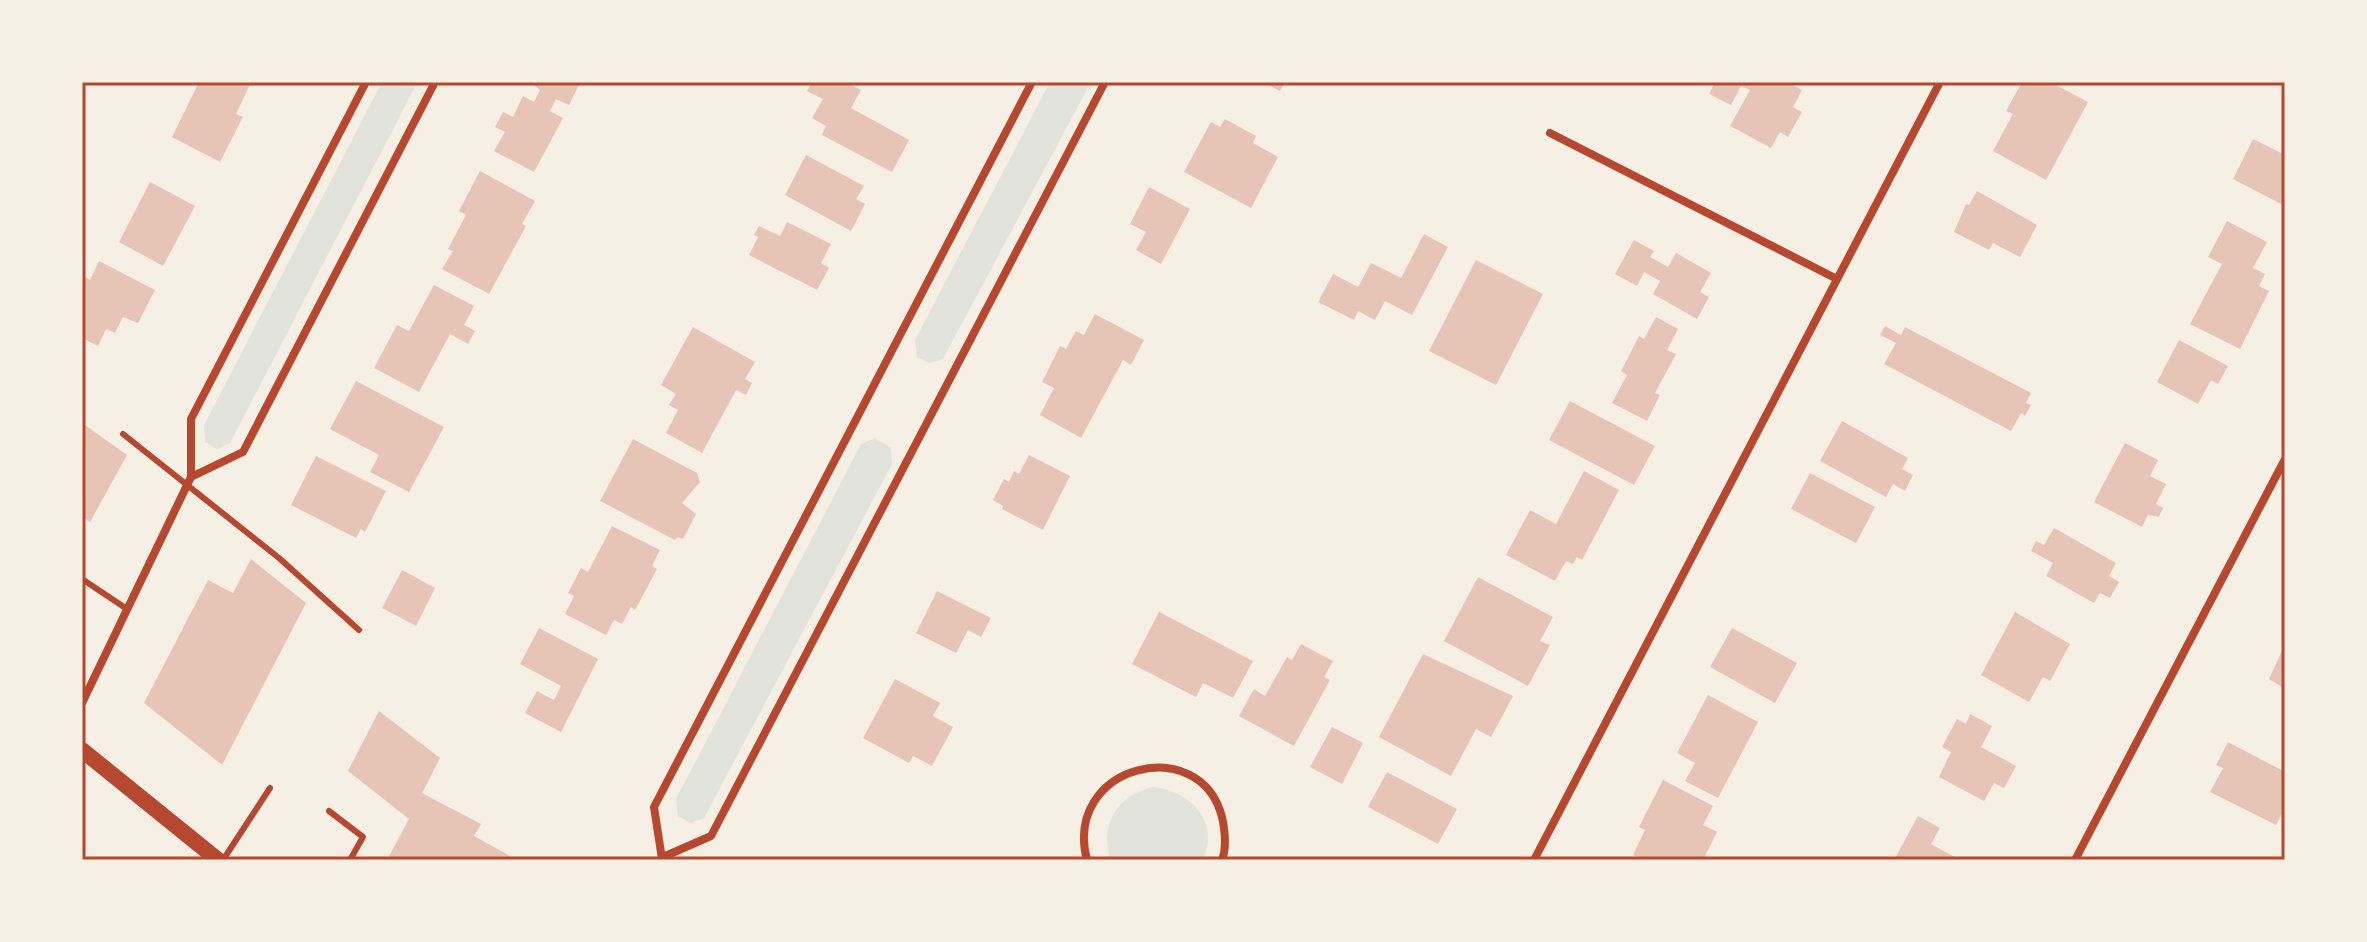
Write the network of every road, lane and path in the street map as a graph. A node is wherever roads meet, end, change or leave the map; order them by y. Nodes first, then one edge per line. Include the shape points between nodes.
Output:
1 (366, 82) edge
2 (435, 82) edge
3 (1032, 82) edge
4 (1105, 82) edge
5 (1940, 82) edge
6 (1550, 133) dead end
7 (1837, 279) junction
8 (123, 434) dead end
9 (2285, 459) edge
10 (189, 481) junction
11 (82, 579) edge
12 (127, 609) junction
13 (359, 630) dead end
14 (82, 703) edge
15 (82, 750) edge
16 (270, 788) dead end
17 (329, 811) dead end
18 (664, 859) edge
19 (220, 860) edge
20 (350, 860) edge
21 (1087, 860) edge
22 (1222, 860) edge
23 (1534, 860) edge
24 (2075, 860) edge

1 - 10 street via 191,419
2 - 10 street via 243,452
3 - 18 street via 654,807
4 - 18 street via 711,836
5 - 7 street
6 - 7 street
7 - 23 street
8 - 10 lane
9 - 24 street
10 - 12 street
10 - 13 lane
11 - 12 lane
12 - 14 street
15 - 19 main road
16 - 19 lane
17 - 20 lane via 363,837
21 - 22 street via 1084,832 1101,791 1117,778 1156,767 1180,771 1205,788 1220,808 1225,829

